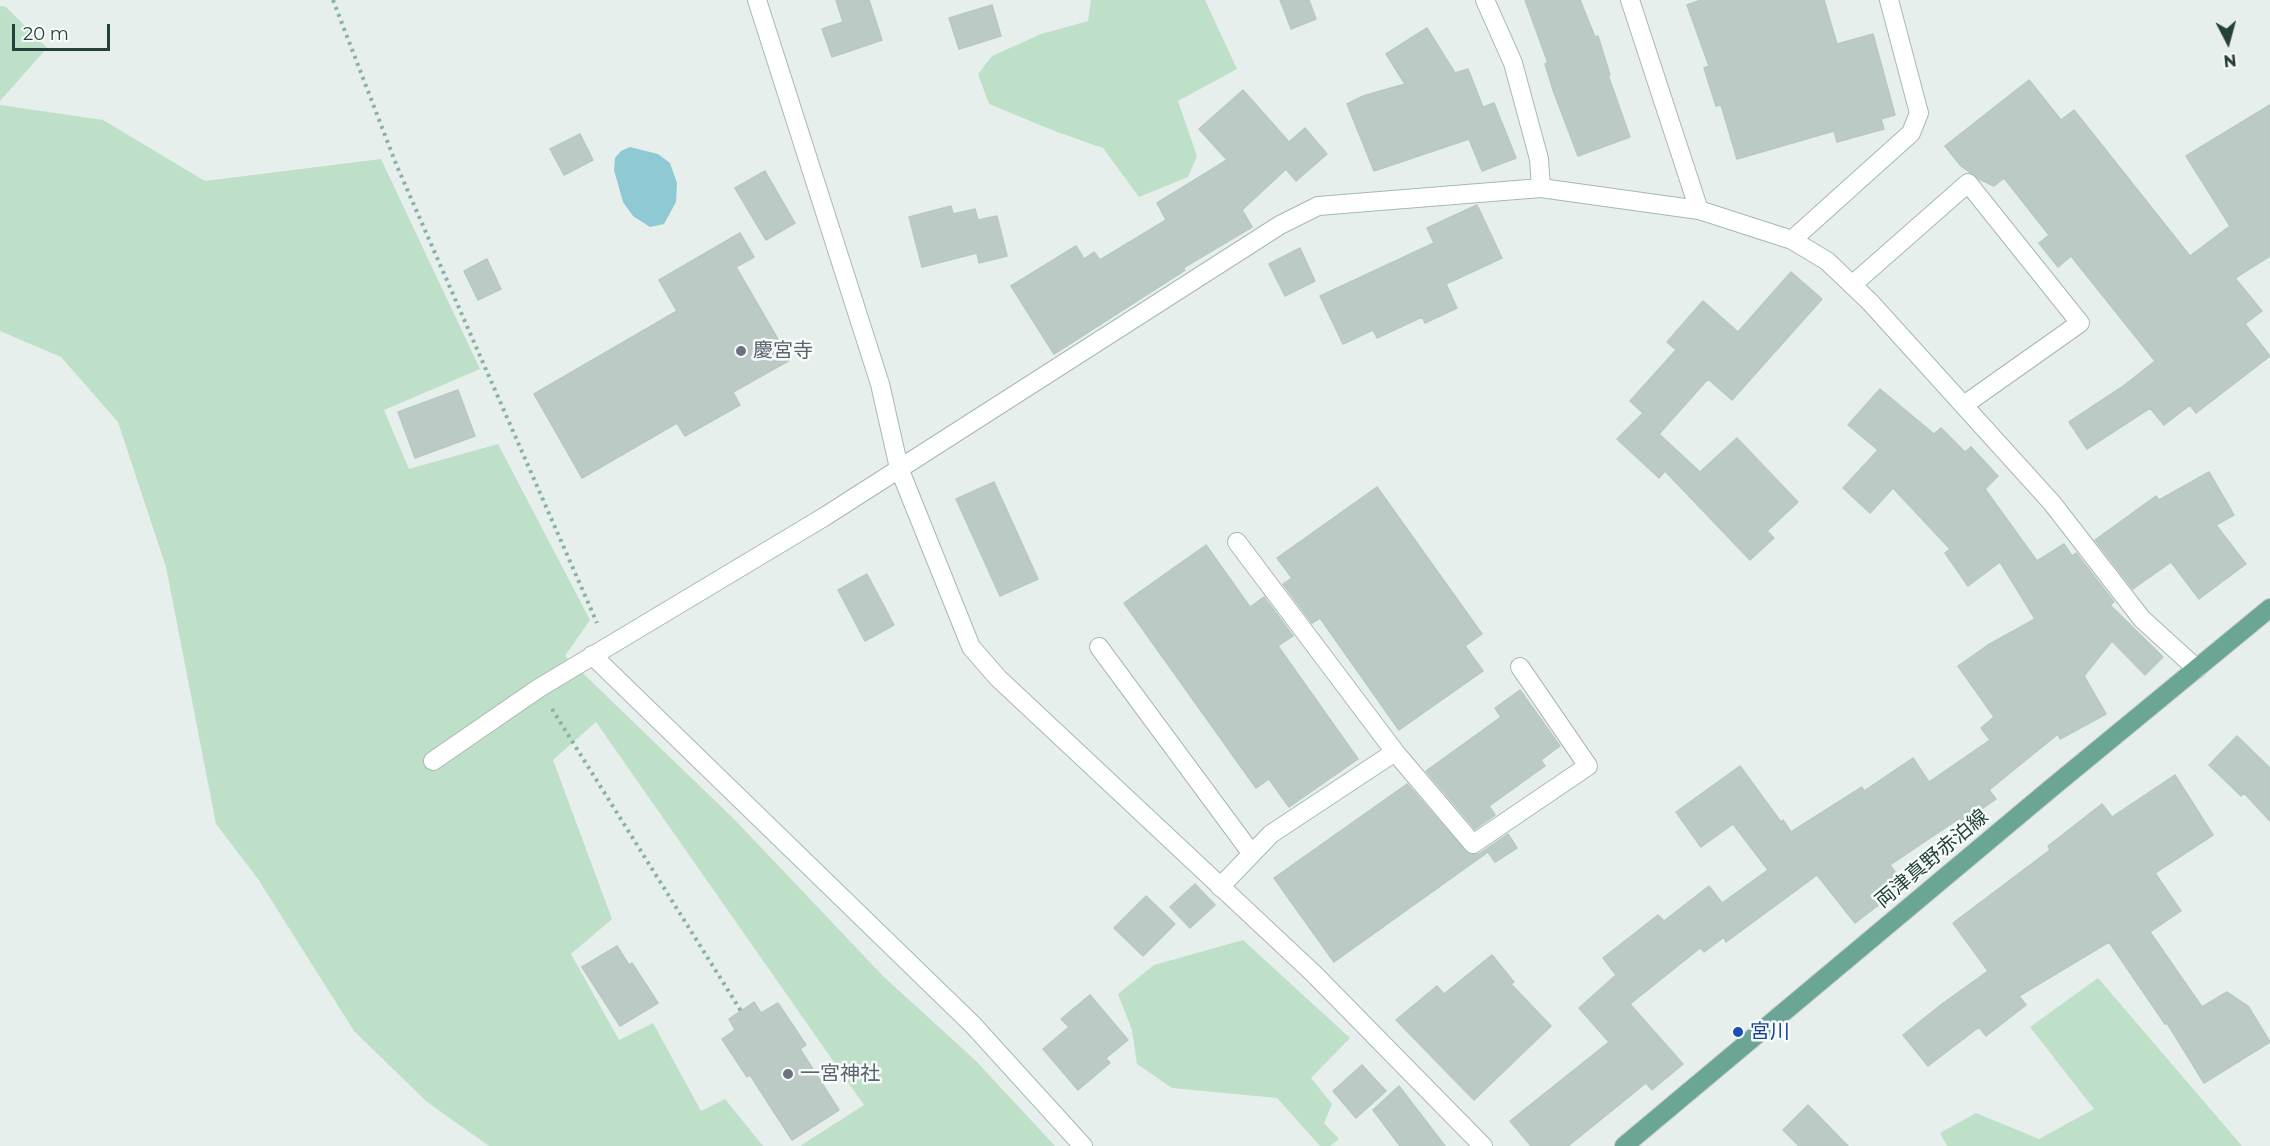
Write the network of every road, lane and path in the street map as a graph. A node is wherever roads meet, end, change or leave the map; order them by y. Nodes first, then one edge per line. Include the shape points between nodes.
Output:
1 (333, 0) edge
2 (758, 0) edge
3 (1485, 0) edge
4 (1630, 0) edge
5 (1889, 0) edge
6 (1541, 188) junction
7 (1699, 210) junction
8 (1792, 240) junction
9 (1852, 285) junction
10 (1964, 405) junction
11 (899, 468) junction
12 (1237, 542) dead end
13 (2270, 608) edge
14 (1099, 647) dead end
15 (599, 650) junction
16 (1520, 667) dead end
17 (2197, 669) junction
18 (539, 688) junction
19 (1395, 752) junction
20 (433, 761) dead end
21 (1252, 854) junction
22 (1220, 887) junction
23 (741, 1011) dead end
24 (1083, 1146) edge
25 (1483, 1146) edge
26 (1624, 1146) edge

1 - 15 path via 396,164
2 - 11 street via 880,384
3 - 6 street via 1513,63 1539,159
4 - 7 street
5 - 8 street via 1919,113 1911,133
6 - 7 street
6 - 11 street via 1318,206 1280,225
7 - 8 street
8 - 9 street via 1827,261
9 - 10 street
9 - 10 street via 1968,183 2080,322
10 - 17 street via 2052,503 2142,620
11 - 15 street
11 - 22 street via 971,647 998,678
12 - 19 street
13 - 17 main road, 両津真野赤泊線
14 - 21 street
15 - 18 street
15 - 24 street via 973,1025
16 - 19 street via 1588,766 1578,773 1473,844
17 - 26 main road, 両津真野赤泊線
18 - 20 street
18 - 23 path
19 - 21 street via 1270,834
21 - 22 street
22 - 25 street via 1313,973

